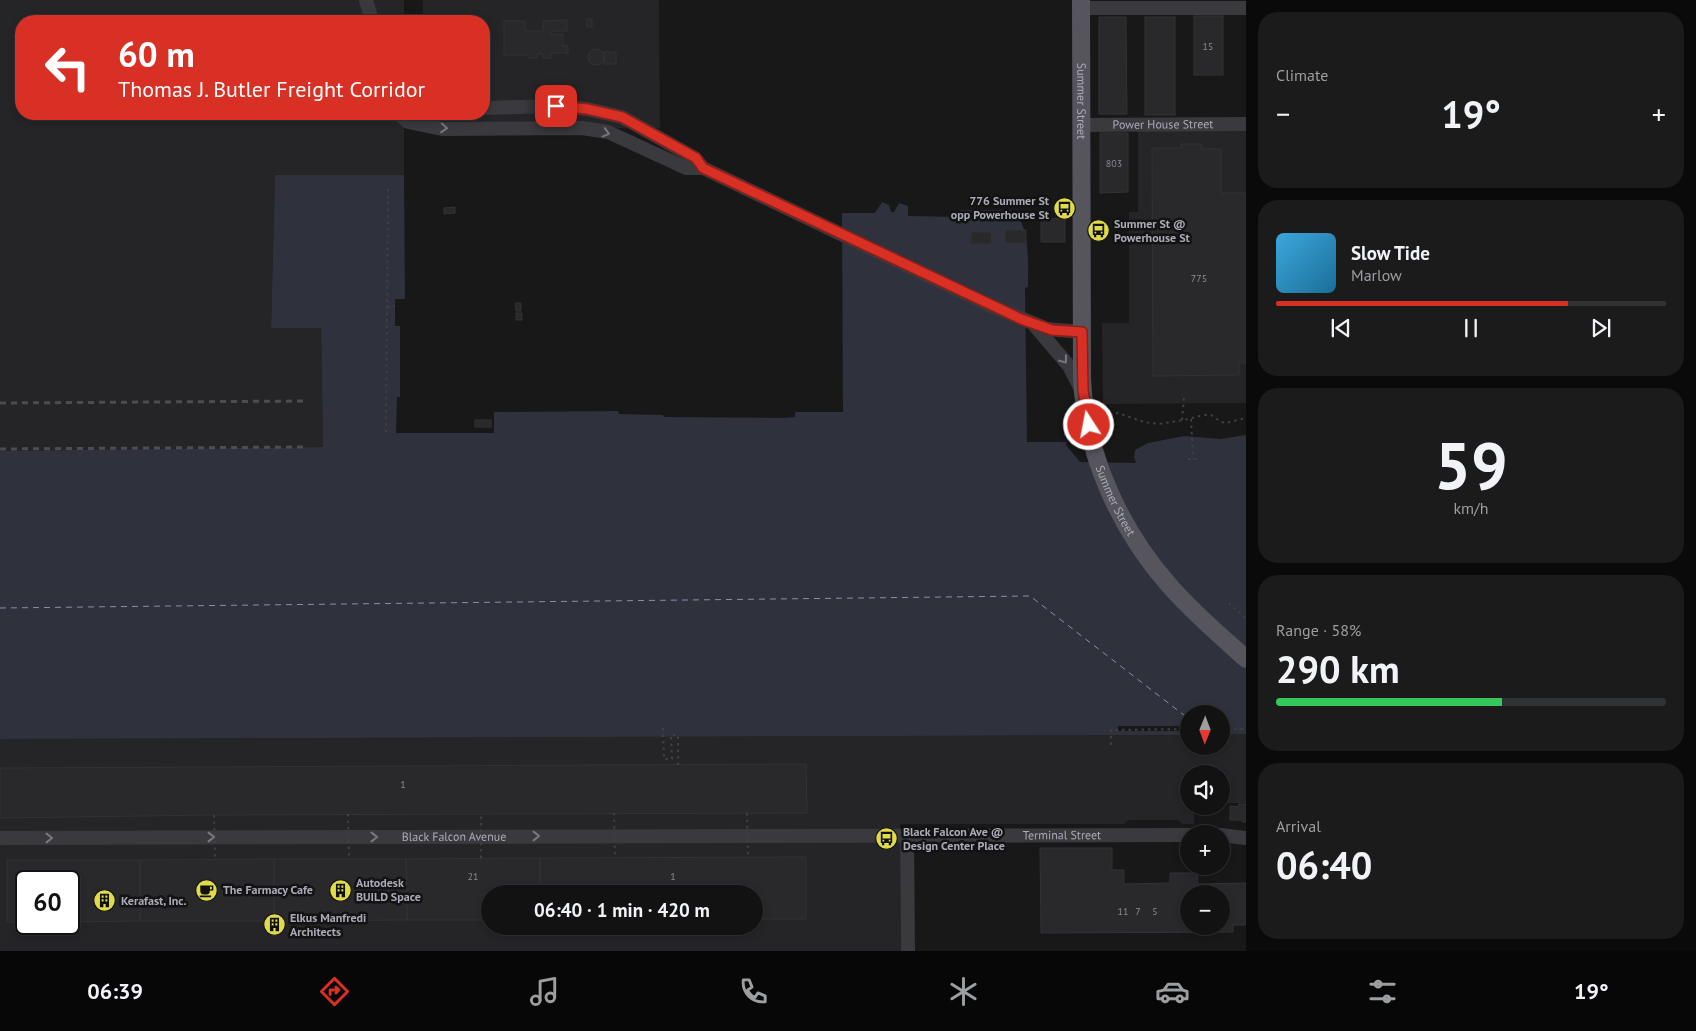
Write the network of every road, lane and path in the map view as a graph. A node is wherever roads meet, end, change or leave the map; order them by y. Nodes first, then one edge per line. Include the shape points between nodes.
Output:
1 (366, 0) edge
2 (1081, 4) edge
3 (1246, 8) edge
4 (370, 15) edge
5 (490, 99) edge
6 (556, 106) tunnel mouth
7 (490, 108) edge
8 (406, 120) edge
9 (1246, 124) edge
10 (1081, 125) junction
11 (703, 168) junction
12 (388, 188) dead end
13 (395, 306) dead end
14 (386, 307) junction
15 (1035, 325) junction
16 (1082, 332) junction
17 (1184, 397) dead end
18 (1084, 401) junction
19 (1103, 415) dead end
20 (1191, 418) junction
21 (1246, 418) edge
22 (1182, 420) junction
23 (386, 432) dead end
24 (1188, 459) dead end
25 (1193, 459) junction
26 (1197, 459) dead end
27 (1229, 603) dead end
28 (1246, 619) edge
29 (1246, 659) edge
30 (664, 728) dead end
31 (1180, 728) edge
32 (1230, 728) edge
33 (1246, 729) edge
34 (1111, 745) dead end
35 (678, 765) dead end
36 (746, 813) dead end
37 (348, 814) dead end
38 (481, 814) dead end
39 (614, 814) dead end
40 (214, 815) dead end
41 (907, 835) junction
42 (1180, 835) edge
43 (1230, 836) edge
44 (0, 838) edge
45 (1246, 838) edge
46 (748, 857) dead end
47 (480, 858) dead end
48 (615, 858) dead end
49 (215, 859) dead end
50 (349, 859) dead end
51 (908, 951) edge

1 - 4 street
2 - 3 street
2 - 10 main road, Summer Street
5 - 7 street via 515,107
6 - 11 street via 622,117 696,158
8 -> 11 street via 442,129 582,128 608,132 686,168
9 - 10 street, Power House Street
10 - 16 main road, Summer Street
11 - 15 street
12 - 14 path
13 - 14 path
14 - 23 path
15 - 16 street via 1057,331
15 -> 18 street via 1069,366
16 - 18 main road, Summer Street
17 - 22 path
18 - 29 main road, Summer Street via 1097,456 1119,512 1150,562 1188,606
19 - 22 path via 1118,413 1151,423
20 - 21 path via 1208,415 1226,423
20 - 22 path
20 - 25 path
24 - 25 path
25 - 26 path
27 - 28 path
30 - 35 path via 664,759 672,759 671,735 678,735
31 - 34 path via 1111,730
32 - 33 path
36 - 46 path, bridge
37 - 50 path, bridge
38 - 47 path, bridge
39 - 48 path, bridge
40 - 49 path, bridge
41 - 42 street, Terminal Street
44 -> 41 street, Black Falcon Avenue
41 - 51 street
43 - 45 street

